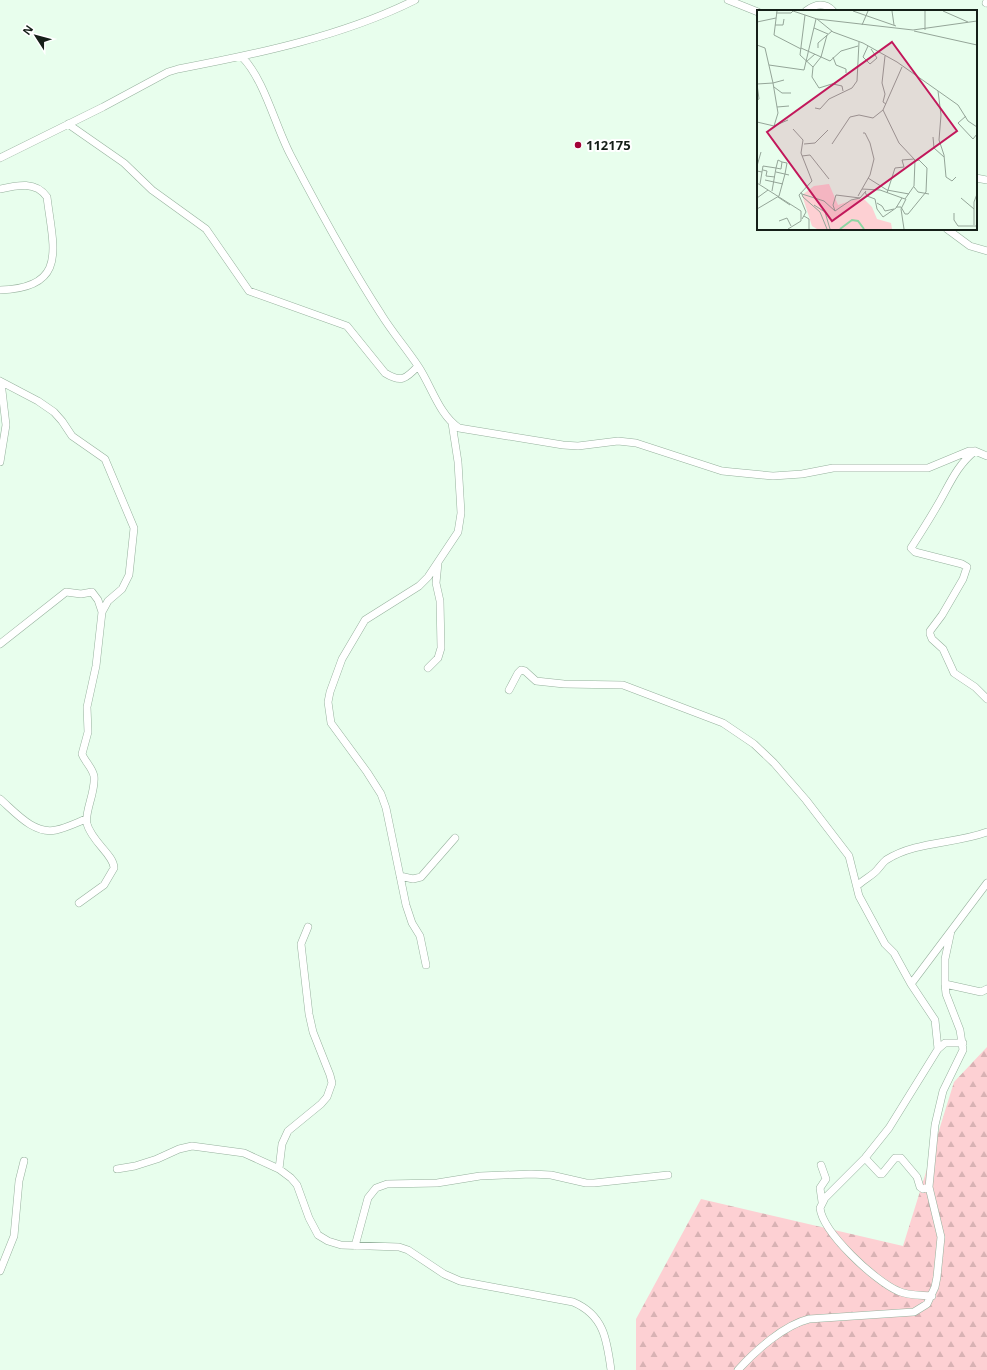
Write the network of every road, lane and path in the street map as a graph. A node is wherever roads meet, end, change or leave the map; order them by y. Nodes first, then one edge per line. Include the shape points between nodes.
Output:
1 (415, 0) edge
2 (728, 0) edge
3 (808, 10) edge
4 (832, 10) edge
5 (757, 12) edge
6 (242, 57) junction
7 (68, 124) junction
8 (0, 158) edge
9 (977, 178) edge
10 (987, 180) edge
11 (0, 190) edge
12 (948, 230) edge
13 (987, 251) edge
14 (0, 290) edge
15 (418, 366) junction
16 (0, 381) edge
17 (452, 423) junction
18 (975, 451) junction
19 (987, 456) edge
20 (0, 462) edge
21 (438, 563) junction
22 (102, 612) junction
23 (0, 644) edge
24 (428, 668) dead end
25 (509, 690) dead end
26 (987, 699) edge
27 (0, 799) edge
28 (86, 819) junction
29 (987, 832) edge
30 (455, 838) dead end
31 (400, 876) junction
32 (987, 883) edge
33 (857, 886) junction
34 (79, 903) dead end
35 (308, 927) dead end
36 (951, 931) junction
37 (426, 965) dead end
38 (911, 984) junction
39 (945, 984) junction
40 (987, 989) edge
41 (963, 1043) junction
42 (938, 1049) junction
43 (865, 1158) junction
44 (24, 1161) dead end
45 (821, 1165) dead end
46 (116, 1169) dead end
47 (279, 1169) junction
48 (668, 1175) dead end
49 (929, 1187) junction
50 (822, 1202) junction
51 (355, 1246) junction
52 (0, 1271) edge
53 (932, 1296) junction
54 (611, 1370) edge
55 (738, 1370) edge

1 - 6 street via 377,18
2 - 5 street
3 - 4 street via 824,5
6 - 7 street via 168,72
6 - 15 street via 257,78 290,153 343,250 381,315
7 - 8 street
7 - 15 street via 124,163 152,190 206,229 249,291 347,326 385,373 393,378 402,379 409,376
9 - 10 street
11 - 14 street via 26,185 43,190 47,197 54,254 50,269 30,286 18,290
12 - 13 street via 970,246
15 - 17 street
16 - 20 street via 6,425
16 - 22 street via 38,400 54,412 72,436 101,455 108,464 134,528 134,537 126,583 108,601
17 - 18 street via 466,430 563,445 636,442 722,471 773,476 807,474 834,468 922,468 935,466 964,452
17 - 21 street via 458,462 460,524 454,540
18 - 19 street
18 - 26 street via 962,462 911,548 915,552 967,567 963,579 930,634 943,649 954,673
21 - 24 street via 436,583 440,601 441,648 438,658
21 - 31 street via 419,586 365,620 342,659 328,702 331,723 381,794 389,819
22 - 23 street via 92,592 66,592
22 - 28 street via 96,666 87,707 88,732 82,754 94,777
25 - 33 street via 521,670 536,681 623,685 723,723 754,744 806,800 849,856
27 - 28 street via 26,822 43,830 56,830
28 - 34 street via 95,841 112,857 114,868 104,885
29 - 33 street via 903,852 880,864 876,872
30 - 31 street via 421,877 413,879
31 - 37 street via 406,905 424,948
32 - 36 street
33 - 38 street via 859,896 885,944 894,953
35 - 47 street via 301,944 309,1014 332,1083 327,1097 321,1104 284,1136
36 - 38 street
36 - 39 street via 945,959
38 - 42 street via 935,1020
39 - 40 street via 981,992
39 - 41 street
41 - 42 street via 945,1043
41 - 49 street via 962,1055 943,1091 938,1108
42 - 43 street via 894,1121
43 - 49 street via 880,1174 895,1158 901,1158 917,1177 920,1187
43 - 50 street
44 - 52 street via 19,1181 14,1236
45 - 50 street via 826,1179 820,1188
46 - 47 street via 142,1164 192,1146 244,1153
47 - 51 street via 297,1185 318,1235 335,1243
48 - 51 street via 586,1183 531,1174 472,1177 437,1183 387,1184 376,1188 368,1198
49 - 53 street via 940,1237 937,1277
50 - 53 street via 820,1208 824,1221 850,1254 877,1279 899,1292
51 - 54 street via 399,1247 460,1281 573,1302 584,1307 593,1314 602,1328 608,1344
53 - 55 street via 927,1304 914,1312 809,1319 798,1322 753,1354

